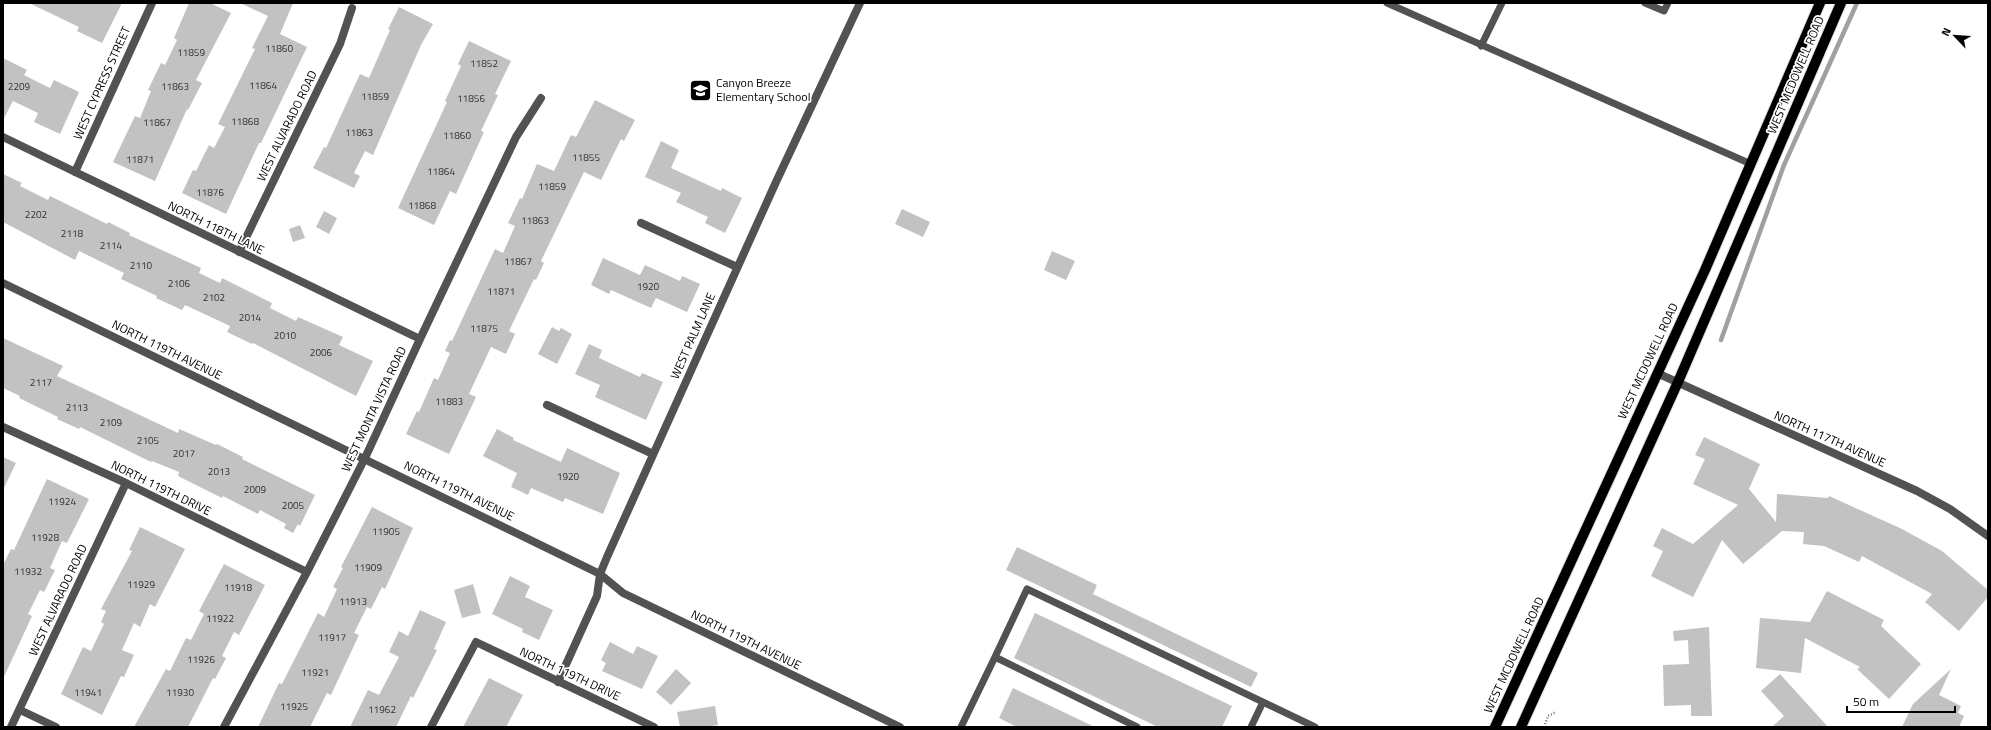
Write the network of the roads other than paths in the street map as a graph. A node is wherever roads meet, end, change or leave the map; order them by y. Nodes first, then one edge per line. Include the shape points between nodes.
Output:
1 (152, 3) edge
2 (860, 3) edge
3 (1387, 3) edge
4 (1502, 3) edge
5 (1645, 3) edge
6 (1668, 3) edge
7 (1820, 3) edge
8 (1841, 3) edge
9 (352, 8) dead end
10 (1481, 46) junction
11 (541, 98) dead end
12 (3, 138) edge
13 (1750, 164) junction
14 (75, 172) junction
15 (641, 223) dead end
16 (239, 252) junction
17 (737, 267) junction
18 (3, 283) edge
19 (420, 339) junction
20 (1657, 373) junction
21 (1678, 382) junction
22 (547, 405) dead end
23 (3, 427) edge
24 (653, 454) junction
25 (365, 458) junction
26 (126, 483) junction
27 (1988, 536) edge
28 (307, 572) junction
29 (600, 574) junction
30 (995, 657) junction
31 (558, 682) junction
32 (1263, 702) junction
33 (20, 710) junction
34 (11, 727) edge
35 (56, 727) edge
36 (224, 727) edge
37 (431, 727) edge
38 (654, 727) edge
39 (900, 727) edge
40 (961, 727) edge
41 (1137, 727) edge
42 (1251, 727) edge
43 (1315, 727) edge
44 (1495, 727) edge
45 (1521, 727) edge

1 - 14 street, WEST CYPRESS STREET
2 - 17 street, WEST PALM LANE
3 - 10 lane
4 - 10 lane
5 - 6 lane via 1664,11
7 - 13 main road, WEST MCDOWELL ROAD
8 - 21 main road, WEST MCDOWELL ROAD
9 - 16 street, WEST ALVARADO ROAD via 340,44
10 - 13 lane
11 - 19 street, WEST MONTA VISTA ROAD via 516,137
12 - 14 street, NORTH 118TH LANE
13 - 20 main road, WEST MCDOWELL ROAD
14 - 16 street, NORTH 118TH LANE
15 - 17 street
16 - 19 street, NORTH 118TH LANE
17 - 24 street, WEST PALM LANE
18 - 25 street, NORTH 119TH AVENUE
19 - 25 street, WEST MONTA VISTA ROAD
20 - 21 street, NORTH 117TH AVENUE
20 - 44 main road, WEST MCDOWELL ROAD
21 - 27 street, NORTH 117TH AVENUE via 1917,491 1950,508
21 - 45 main road, WEST MCDOWELL ROAD
22 - 24 street
23 - 26 street, NORTH 119TH DRIVE
24 - 29 street, WEST PALM LANE
25 - 28 street, WEST MONTA VISTA ROAD
25 - 29 street, NORTH 119TH AVENUE
26 - 28 street, NORTH 119TH DRIVE
26 - 33 street, WEST ALVARADO ROAD
28 - 36 street, WEST MONTA VISTA ROAD
29 - 31 street, WEST PALM LANE via 597,596
29 - 39 street, NORTH 119TH AVENUE via 623,593
30 - 32 lane via 1027,589
30 - 40 lane
30 - 41 lane
31 - 37 street, NORTH 119TH DRIVE via 476,642
31 - 38 street, NORTH 119TH DRIVE
32 - 42 lane
32 - 43 lane
33 - 34 street, WEST ALVARADO ROAD
33 - 35 street

